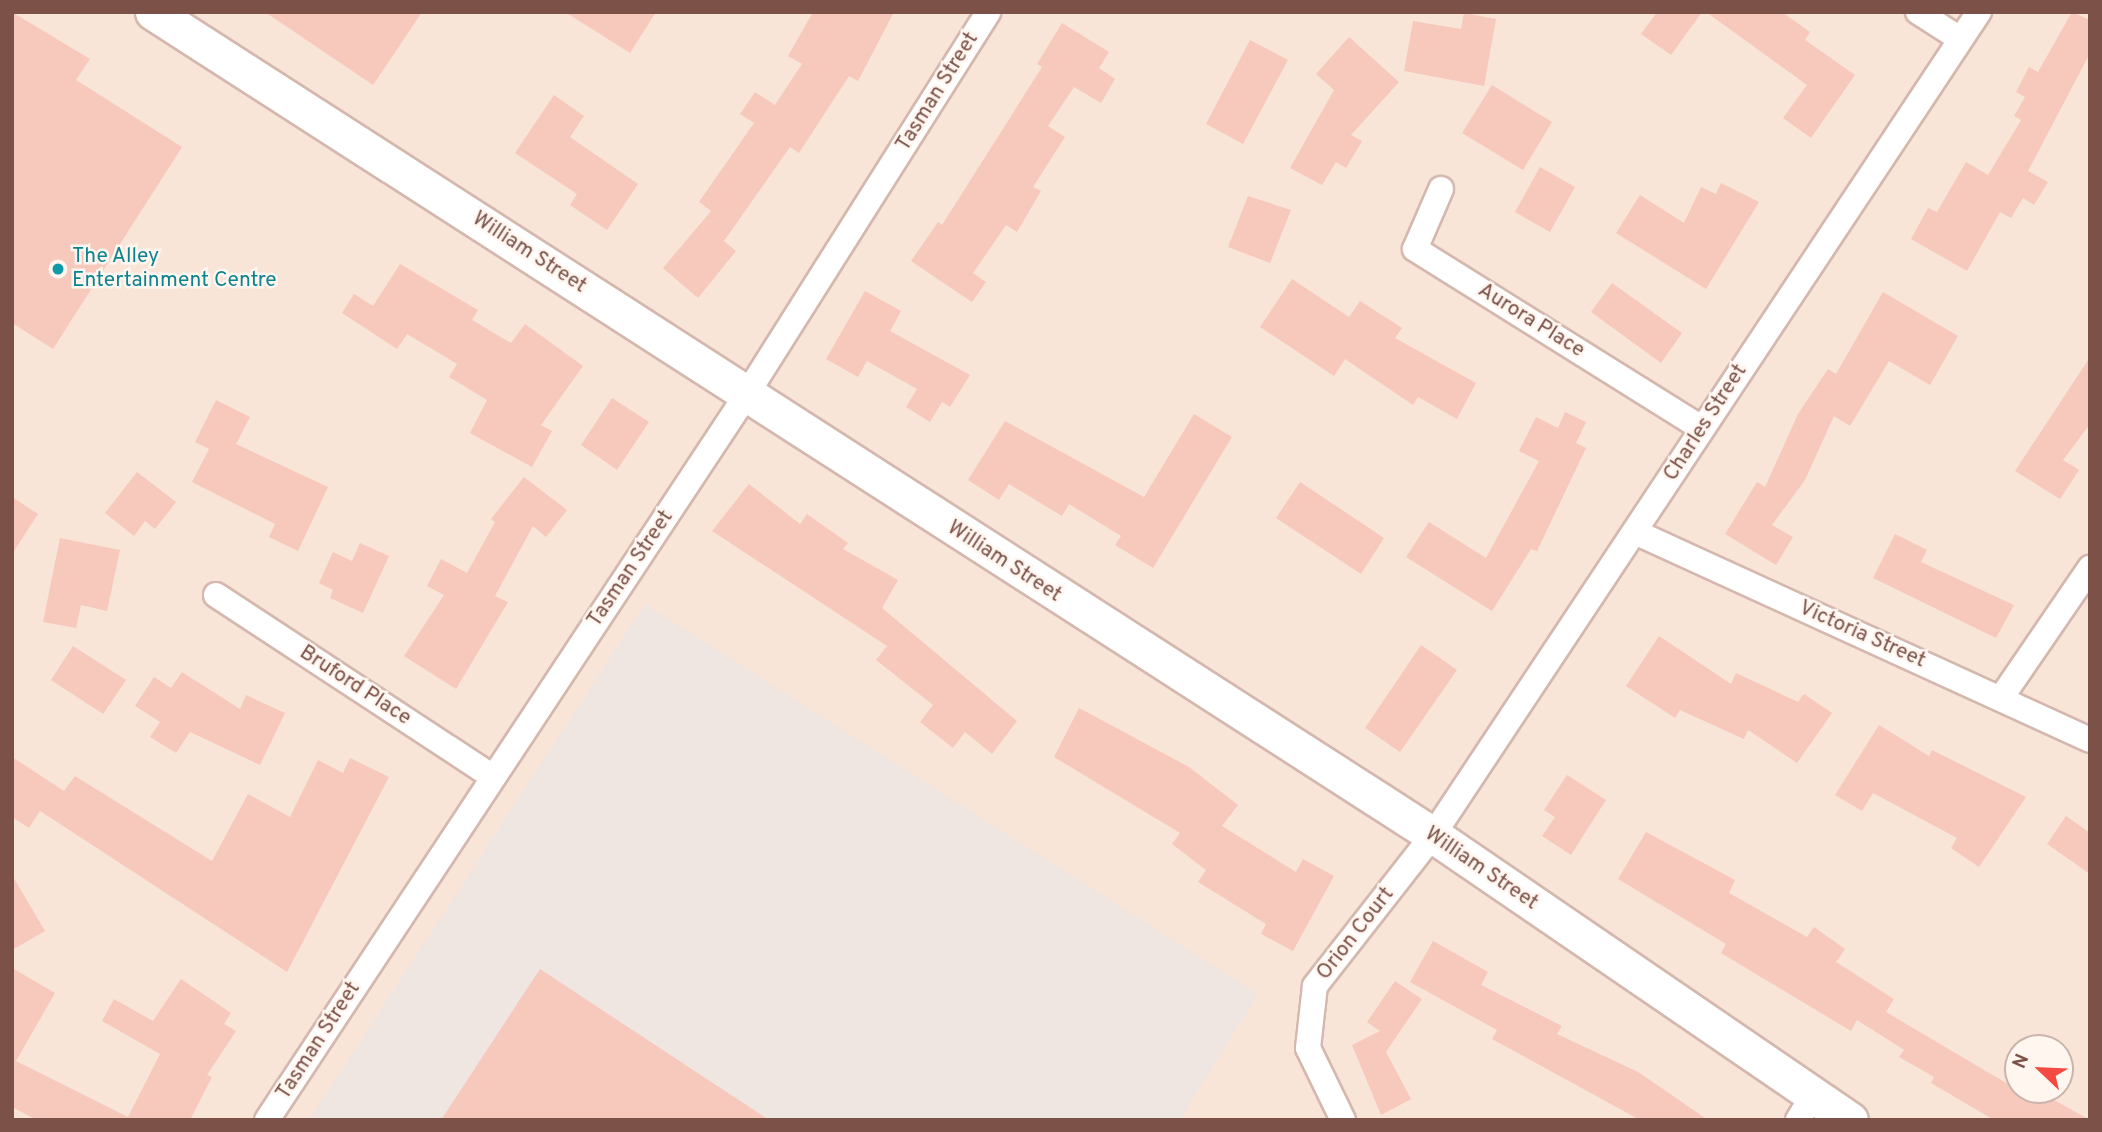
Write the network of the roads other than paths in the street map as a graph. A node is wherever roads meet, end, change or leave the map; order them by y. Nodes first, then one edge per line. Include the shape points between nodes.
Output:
1 (153, 12) edge
2 (988, 12) edge
3 (1918, 12) edge
4 (1979, 12) edge
5 (1960, 39) junction
6 (1441, 189) dead end
7 (745, 397) junction
8 (1702, 428) junction
9 (1635, 531) junction
10 (2090, 568) edge
11 (216, 595) dead end
12 (2001, 698) junction
13 (2090, 740) edge
14 (493, 777) junction
15 (1433, 835) junction
16 (1806, 1108) edge
17 (267, 1120) edge
18 (1343, 1120) edge
19 (1850, 1120) edge

1 - 7 main road, William Street
2 - 7 street, Tasman Street
3 - 5 street
4 - 5 street, Charles Street
5 - 8 street, Charles Street
6 - 8 street, Aurora Place via 1415,249
7 - 14 street, Tasman Street
7 - 15 main road, William Street
8 - 9 street, Charles Street
9 - 12 street, Victoria Street
9 - 15 street, Charles Street
10 - 12 street
11 - 14 street, Bruford Place
12 - 13 street, Victoria Street
14 - 17 street, Tasman Street
15 - 16 main road, William Street
15 - 18 street, Orion Court via 1315,986 1308,1048
16 - 19 main road, William Street

